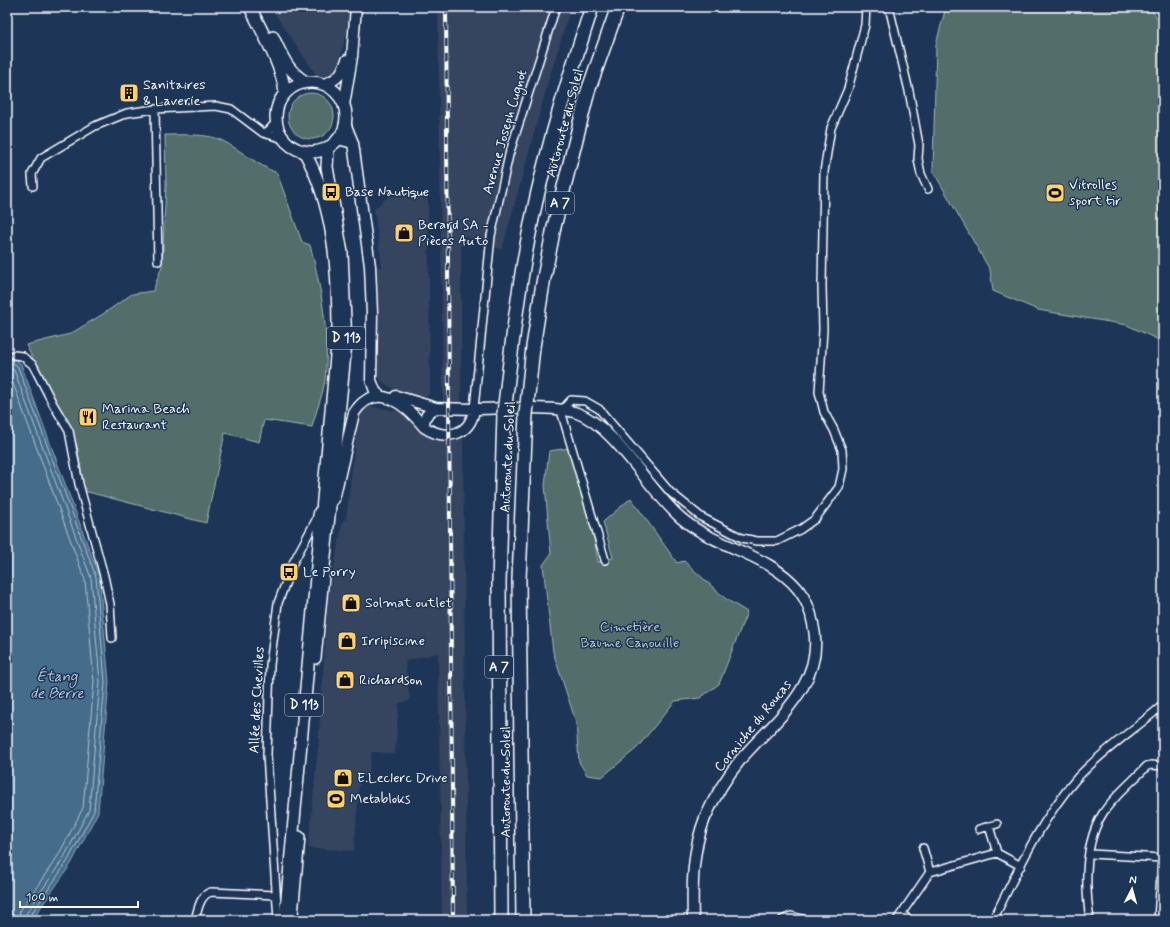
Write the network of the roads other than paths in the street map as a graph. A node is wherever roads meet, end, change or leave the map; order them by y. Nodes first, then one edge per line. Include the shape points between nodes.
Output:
1 (250, 7) edge
2 (258, 7) edge
3 (356, 7) edge
4 (556, 7) edge
5 (592, 7) edge
6 (618, 7) edge
7 (866, 7) edge
8 (889, 7) edge
9 (354, 34) junction
10 (306, 82) junction
11 (324, 84) junction
12 (285, 93) junction
13 (344, 105) junction
14 (155, 109) junction
15 (276, 122) junction
16 (345, 123) junction
17 (264, 133) junction
18 (284, 139) junction
19 (338, 139) junction
20 (353, 143) junction
21 (328, 147) junction
22 (304, 151) junction
23 (34, 186) dead end
24 (928, 189) dead end
25 (158, 261) dead end
26 (14, 355) dead end
27 (370, 373) junction
28 (380, 396) junction
29 (436, 408) junction
30 (474, 409) junction
31 (561, 411) junction
32 (424, 427) junction
33 (323, 490) junction
34 (327, 530) junction
35 (605, 560) dead end
36 (112, 638) dead end
37 (1163, 705) edge
38 (1163, 766) edge
39 (997, 824) dead end
40 (989, 826) junction
41 (979, 829) dead end
42 (922, 848) dead end
43 (997, 853) junction
44 (1090, 854) junction
45 (1162, 858) edge
46 (1021, 866) junction
47 (930, 872) junction
48 (275, 895) junction
49 (899, 917) edge
50 (195, 920) edge
51 (278, 920) edge
52 (285, 920) edge
53 (292, 920) edge
54 (501, 920) edge
55 (523, 920) edge
56 (693, 920) edge
57 (782, 920) edge
58 (806, 920) edge
59 (910, 920) edge
60 (993, 920) edge
61 (1090, 920) edge
62 (1158, 920) edge

1 - 12 main road via 284,83
2 - 10 main road via 284,61 295,76
3 - 9 main road
4 - 30 street, Avenue Joseph Cugnot via 509,155 491,236
5 - 54 highway, Autoroute du Soleil / A 7 via 560,104 532,219 516,311 505,409 499,590
6 - 55 highway, Autoroute du Soleil / A 7 via 588,91 554,227 535,333 527,409 519,579
7 - 31 street via 865,25 848,89 831,128 824,172 823,330 819,392 824,412 842,450 843,469 839,487 815,519 777,541 762,542 742,538 701,517 670,492 599,409 584,401 571,400
8 - 24 street via 909,91 919,145 921,174
9 - 11 main road via 342,74
9 - 13 main road
10 - 11 main road
10 - 12 main road via 291,87
11 - 13 main road via 339,96
12 - 15 main road via 279,102
13 - 16 main road
14 - 17 street via 216,106 231,109
14 - 23 street via 127,113 95,126 56,148 41,158 32,174
14 - 25 street
15 - 17 street
15 - 18 main road
16 - 19 main road
16 - 20 main road
17 - 18 street
18 - 22 main road via 293,147
19 - 20 main road
19 - 21 main road
20 - 27 main road via 370,266
21 - 22 main road
21 - 34 main road, D 113 via 327,167 342,252 346,343
22 - 33 main road, D 113 via 315,171 324,198 335,253 338,334
26 - 36 street via 22,356 33,365 69,431 79,484 110,604
27 - 28 main road via 372,385
27 - 29 main road, Corniche du Roucas via 378,386 385,391
28 - 32 main road via 405,407
28 - 34 main road via 367,399 354,413
29 - 30 main road, Corniche du Roucas
29 - 32 main road via 425,416
30 - 31 main road, Corniche du Roucas
30 - 32 main road via 468,427 460,433 442,434
31 - 35 street
31 - 56 main road, Corniche du Roucas via 576,412 604,430 683,520 697,530 784,574 800,591 810,610 815,632 815,658 806,682 793,704 740,761 721,788 705,818 695,852
33 - 48 street, Allée des Chevilles via 316,520 293,563 278,603 270,665 267,755
33 - 52 main road, D 113
34 - 53 main road, D 113
37 - 46 street via 1076,780 1042,827
38 - 44 street via 1147,766 1104,811 1095,828
39 - 40 street
40 - 41 street
40 - 43 street
42 - 47 street
43 - 46 street
43 - 47 street
44 - 45 street
44 - 61 street via 1087,889
45 - 62 street
46 - 60 street
47 - 49 street
48 - 50 street via 206,893
48 - 51 street, Allée des Chevilles
49 - 59 street
57 - 58 street via 791,916

